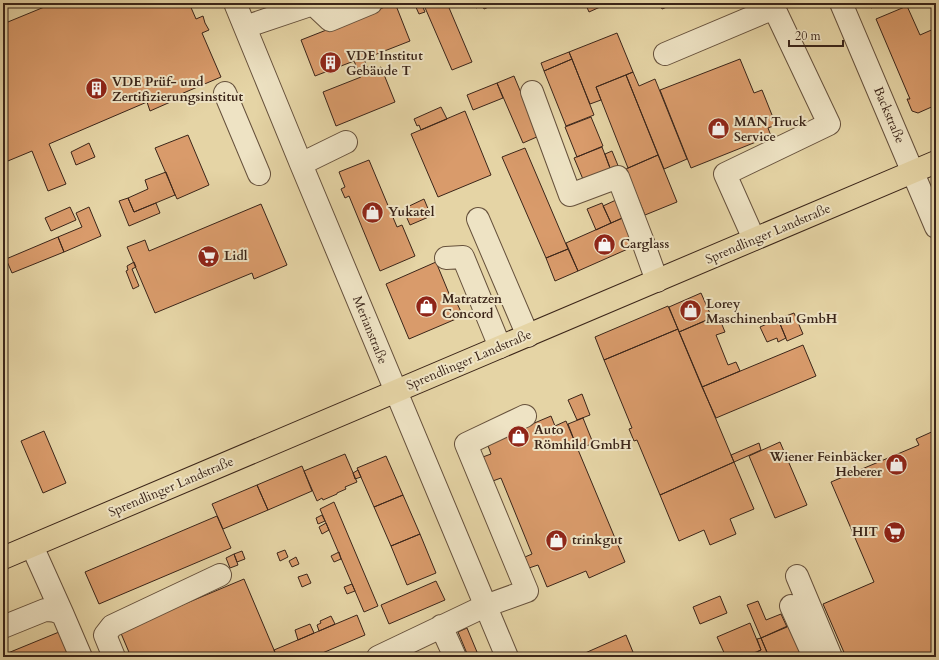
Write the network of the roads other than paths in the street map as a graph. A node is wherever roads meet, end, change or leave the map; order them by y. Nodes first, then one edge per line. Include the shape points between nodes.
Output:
1 (235, 3) edge
2 (371, 3) edge
3 (841, 3) edge
4 (245, 27) junction
5 (665, 54) dead end
6 (532, 92) dead end
7 (225, 93) dead end
8 (346, 142) dead end
9 (936, 162) edge
10 (300, 164) junction
11 (913, 172) junction
12 (259, 174) dead end
13 (478, 219) dead end
14 (936, 227) edge
15 (754, 239) junction
16 (446, 258) dead end
17 (657, 281) junction
18 (528, 336) junction
19 (500, 347) junction
20 (396, 392) junction
21 (525, 416) dead end
22 (32, 546) junction
23 (3, 558) edge
24 (220, 575) dead end
25 (797, 576) dead end
26 (485, 606) junction
27 (791, 606) dead end
28 (63, 615) junction
29 (441, 626) junction
30 (3, 627) edge
31 (81, 657) edge
32 (114, 657) edge
33 (378, 657) edge
34 (455, 657) edge
35 (507, 657) edge
36 (814, 657) edge
37 (831, 657) edge

1 - 4 street, Merianstraße
2 - 4 street via 330,20 313,4
3 - 11 street, Backstraße
4 - 10 street, Merianstraße
5 - 15 street via 774,8 829,124 725,174
6 - 17 street via 570,195 618,177
7 - 12 street
8 - 10 street
9 - 11 main road, Sprendlinger Landstraße
10 - 20 street, Merianstraße
11 - 14 street, Backstraße
11 - 15 main road, Sprendlinger Landstraße
13 - 18 street
15 - 17 main road, Sprendlinger Landstraße
16 - 19 street via 464,257
17 - 18 main road, Sprendlinger Landstraße
18 - 19 main road, Sprendlinger Landstraße
19 - 20 main road, Sprendlinger Landstraße
20 - 22 main road, Sprendlinger Landstraße
20 - 26 street, Merianstraße
21 - 26 street via 466,444 528,591
22 - 23 main road, Sprendlinger Landstraße
22 - 28 street
24 - 32 street via 112,626 105,635
25 - 37 street
26 - 29 street
26 - 35 street, Merianstraße
27 - 36 street
28 - 30 street via 58,611 46,610
28 - 31 street
29 - 33 street
29 - 34 street

